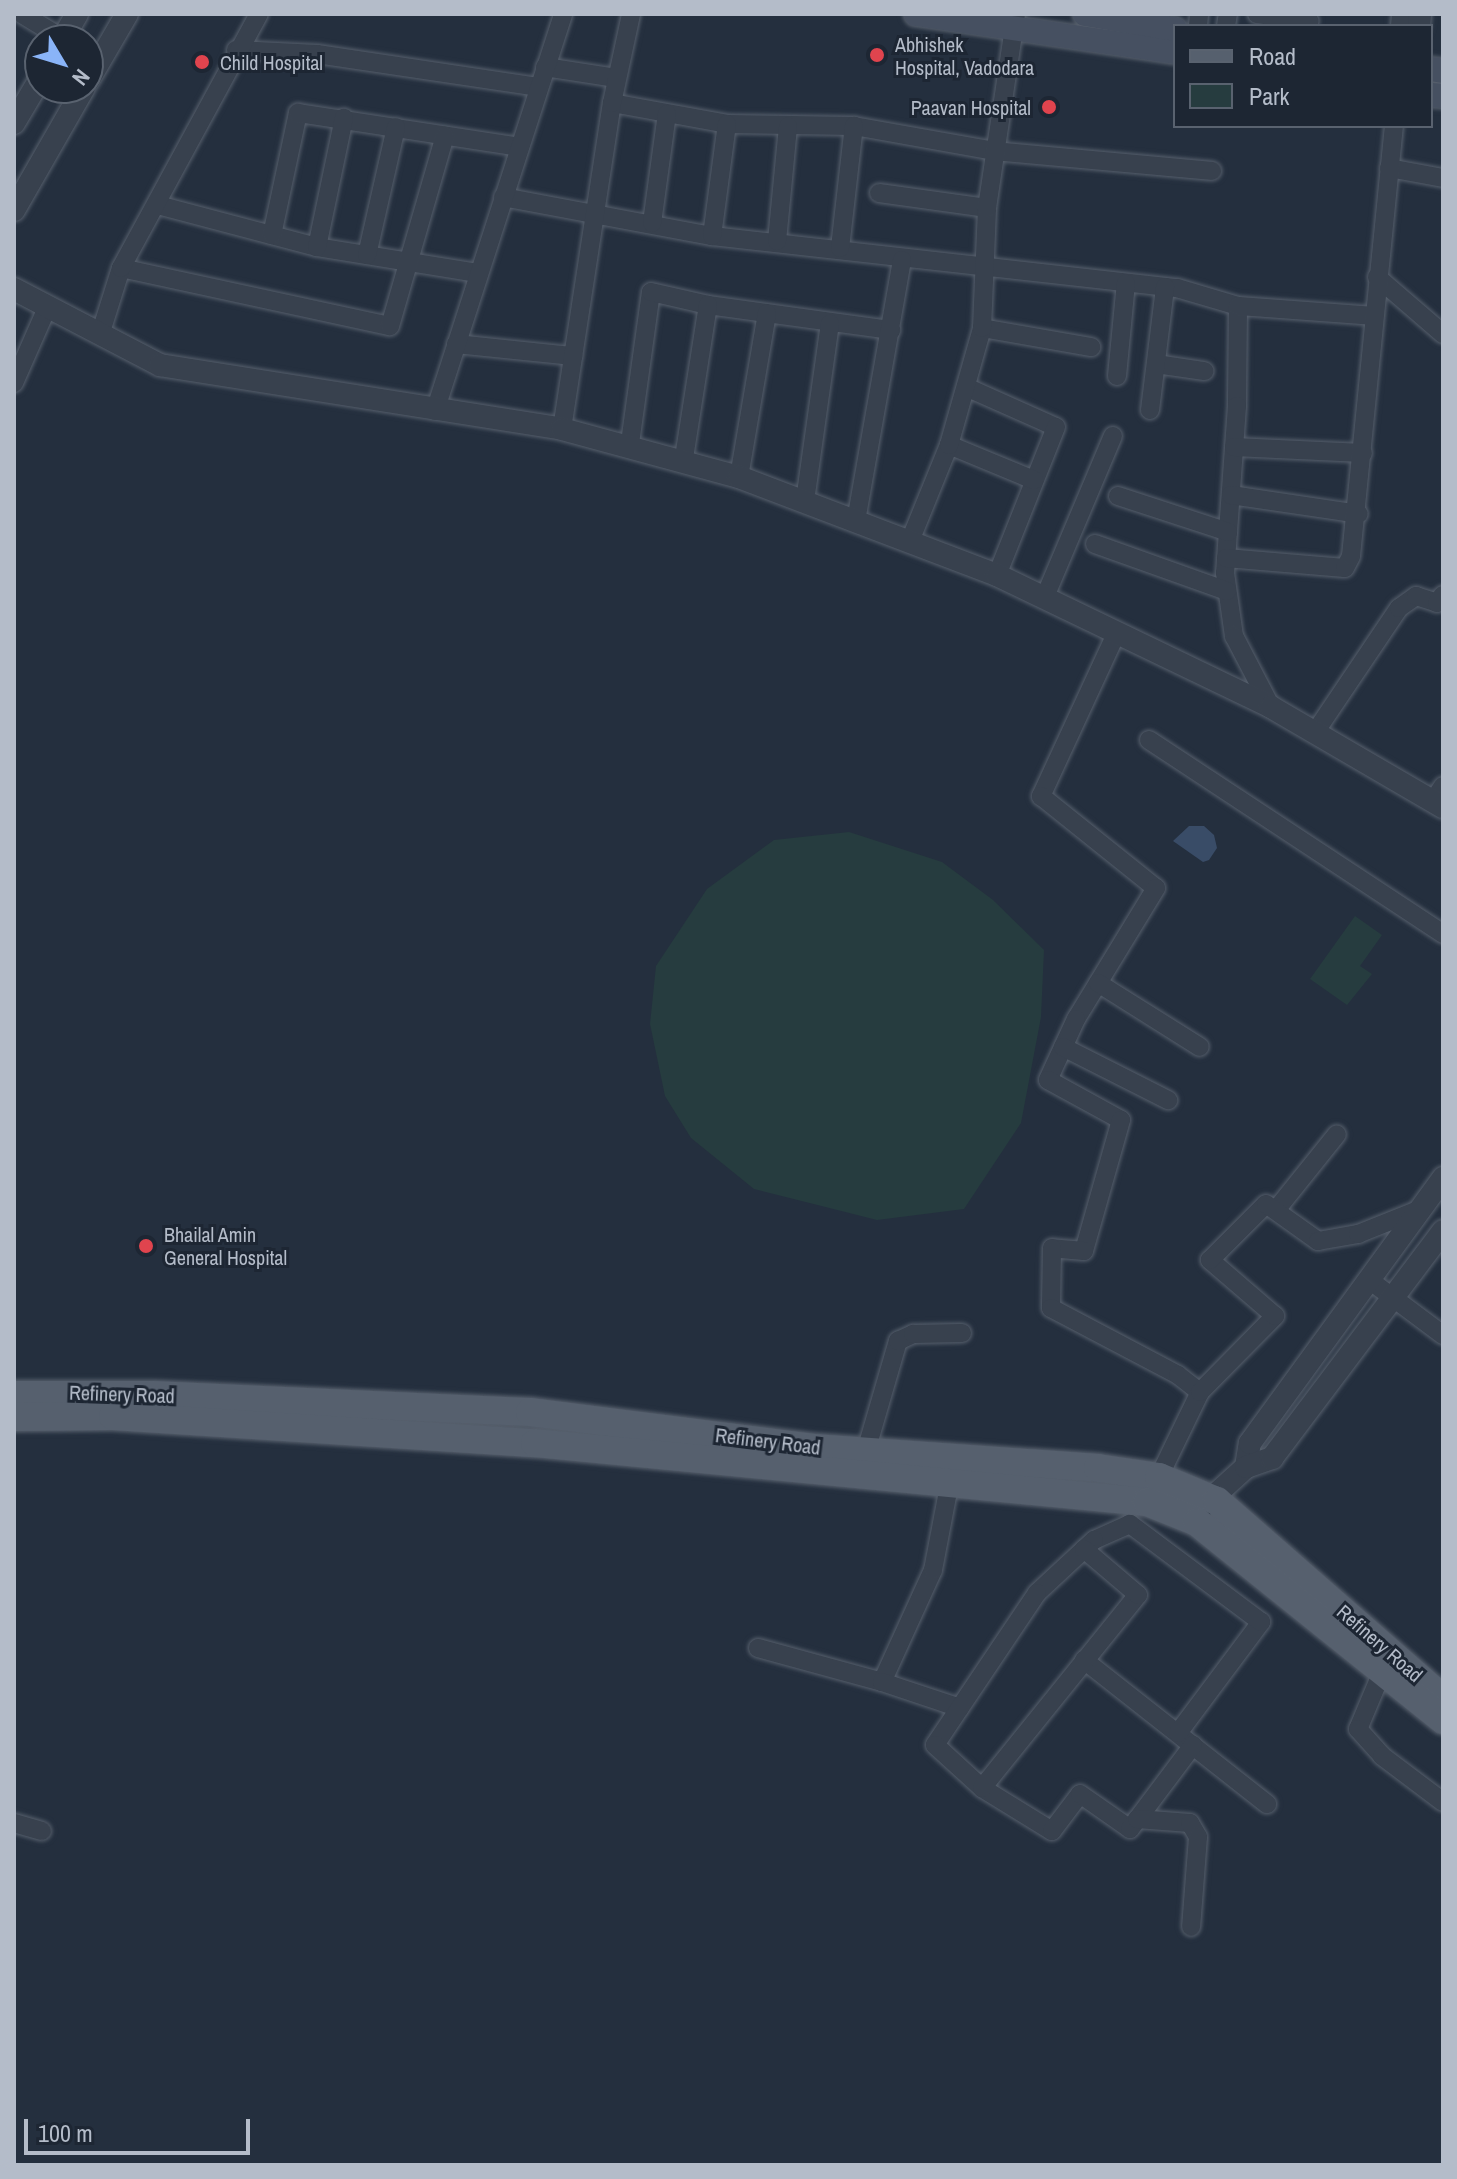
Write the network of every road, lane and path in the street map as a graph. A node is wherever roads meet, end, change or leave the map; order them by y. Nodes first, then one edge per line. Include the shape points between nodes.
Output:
1 (127, 14) edge
2 (259, 14) edge
3 (563, 14) edge
4 (631, 14) edge
5 (916, 14) edge
6 (1085, 14) edge
7 (1257, 14) edge
8 (1310, 20) edge
9 (1015, 21) edge
10 (1173, 29) edge
11 (236, 50) junction
12 (1173, 52) edge
13 (104, 54) edge
14 (545, 67) junction
15 (616, 78) junction
16 (538, 87) junction
17 (612, 103) junction
18 (25, 104) edge
19 (75, 104) edge
20 (667, 114) junction
21 (344, 118) junction
22 (14, 123) edge
23 (727, 124) junction
24 (854, 126) junction
25 (396, 127) junction
26 (788, 127) junction
27 (1394, 128) edge
28 (445, 136) junction
29 (519, 147) junction
30 (994, 151) junction
31 (1389, 168) junction
32 (1212, 171) dead end
33 (1443, 178) edge
34 (879, 193) dead end
35 (503, 197) junction
36 (158, 205) junction
37 (987, 208) junction
38 (14, 210) edge
39 (595, 211) junction
40 (652, 223) junction
41 (272, 235) junction
42 (712, 236) junction
43 (777, 241) junction
44 (317, 247) junction
45 (840, 248) junction
46 (367, 255) junction
47 (902, 260) junction
48 (986, 264) junction
49 (410, 265) junction
50 (121, 268) junction
51 (478, 273) junction
52 (1377, 277) junction
53 (1126, 283) junction
54 (1165, 287) junction
55 (14, 289) edge
56 (708, 305) junction
57 (1238, 306) junction
58 (47, 308) junction
59 (767, 313) junction
60 (1373, 316) junction
61 (830, 324) junction
62 (982, 328) junction
63 (891, 330) junction
64 (1443, 334) edge
65 (100, 335) junction
66 (456, 344) junction
67 (1091, 347) dead end
68 (573, 356) junction
69 (1156, 364) junction
70 (1204, 371) dead end
71 (16, 373) edge
72 (1117, 376) dead end
73 (966, 387) junction
74 (1150, 410) dead end
75 (435, 411) junction
76 (562, 429) junction
77 (1113, 436) dead end
78 (630, 443) junction
79 (949, 445) junction
80 (1234, 447) junction
81 (1363, 453) junction
82 (684, 458) junction
83 (739, 477) junction
84 (1034, 480) junction
85 (1231, 495) junction
86 (1118, 496) dead end
87 (805, 501) junction
88 (1359, 514) junction
89 (856, 521) junction
90 (1228, 532) junction
91 (910, 541) junction
92 (1095, 544) dead end
93 (1226, 558) junction
94 (997, 575) junction
95 (1227, 591) junction
96 (1044, 599) junction
97 (1441, 602) edge
98 (1116, 634) junction
99 (1271, 707) junction
100 (1316, 731) junction
101 (1149, 740) dead end
102 (1440, 798) edge
103 (1443, 934) edge
104 (1098, 983) junction
105 (1063, 1047) junction
106 (1200, 1047) dead end
107 (1168, 1100) dead end
108 (1337, 1134) dead end
109 (1443, 1178) edge
110 (1423, 1208) junction
111 (1276, 1210) junction
112 (1443, 1231) edge
113 (1372, 1282) junction
114 (1395, 1300) junction
115 (962, 1333) dead end
116 (1443, 1335) edge
117 (1200, 1392) junction
118 (14, 1395) edge
119 (14, 1417) edge
120 (866, 1451) junction
121 (1246, 1467) junction
122 (1159, 1477) junction
123 (949, 1486) junction
124 (1212, 1498) junction
125 (1190, 1518) junction
126 (1084, 1549) junction
127 (1285, 1593) junction
128 (1261, 1622) junction
129 (758, 1648) dead end
130 (1084, 1660) junction
131 (1382, 1672) junction
132 (882, 1682) junction
133 (1443, 1699) edge
134 (960, 1708) junction
135 (1443, 1720) edge
136 (1178, 1733) junction
137 (1193, 1745) junction
138 (982, 1788) junction
139 (1443, 1802) edge
140 (1267, 1804) dead end
141 (1137, 1819) junction
142 (14, 1823) edge
143 (42, 1831) dead end
144 (1191, 1927) dead end

1 - 13 street
2 - 11 street
3 - 14 street
4 - 15 street
5 - 9 main road
6 - 10 main road
7 - 8 street
9 - 12 main road
9 - 30 street
11 - 16 street via 317,54
11 - 36 street
14 - 15 street
14 - 16 street
15 - 17 street
16 - 29 street
17 - 20 street
17 - 39 street
18 - 22 street
19 - 38 street
20 - 23 street
20 - 40 street
21 - 25 street
21 - 41 street via 298,113
21 - 44 street
23 - 26 street
23 - 42 street
24 - 26 street
24 - 30 street
24 - 45 street
25 - 28 street
25 - 46 street
26 - 43 street
27 - 31 street
28 - 29 street
28 - 49 street
29 - 35 street
30 - 32 street
30 - 37 street
31 - 33 street
31 - 52 street
34 - 37 street
35 - 39 street
35 - 51 street
36 - 41 street
36 - 50 street
37 - 48 street
39 - 40 street
39 - 68 street
40 - 42 street
41 - 44 street
42 - 43 street
43 - 45 street
44 - 46 street
45 - 47 street
46 - 49 street
47 - 48 street
47 - 63 street
48 - 53 street
48 - 62 street
49 - 50 street via 390,326
49 - 51 street
50 - 65 street
51 - 66 street
52 - 60 street
52 - 64 street
53 - 54 street
53 - 72 street
54 - 57 street
54 - 69 street
55 - 58 street
56 - 59 street
56 - 78 street via 651,292
56 - 82 street
57 - 60 street
57 - 80 street
58 - 65 street
58 - 71 street
59 - 61 street
59 - 83 street
60 - 81 street
61 - 63 street
61 - 87 street
62 - 67 street
62 - 73 street
63 - 89 street
65 - 75 street via 160,365
66 - 68 street
66 - 75 street
68 - 76 street
69 - 70 street
69 - 74 street
73 - 79 street
73 - 84 street via 1056,427
75 - 76 street
76 - 78 street
77 - 96 street
78 - 82 street
79 - 84 street
79 - 91 street
80 - 81 street
80 - 85 street
81 - 88 street
82 - 83 street
83 - 87 street
84 - 94 street
85 - 88 street
85 - 90 street
86 - 90 street
87 - 89 street
88 - 93 street via 1345,568
89 - 91 street
90 - 93 street
91 - 94 street
92 - 95 street
93 - 95 street
94 - 96 street
95 - 99 street via 1234,636
96 - 98 street
97 - 100 street via 1416,596 1399,608
98 - 99 street
98 - 104 street via 1041,796 1156,888
99 - 100 street
100 - 102 street
101 - 103 street
104 - 105 street
104 - 106 street
105 - 107 street
105 - 117 street via 1048,1080 1121,1120 1084,1251 1052,1248 1051,1308 1178,1375
108 - 111 street
109 - 110 street
110 - 111 street via 1358,1234 1318,1241
110 - 113 street
111 - 117 street via 1266,1204 1210,1260 1275,1316
112 - 114 street
113 - 114 street
113 - 121 street via 1250,1443
114 - 116 street
114 - 121 street via 1272,1458
115 - 120 street via 913,1334 898,1341
117 - 122 street
118 - 120 main road, Refinery Road via 153,1395 530,1412
119 - 123 main road, Refinery Road via 113,1416 535,1443
120 - 122 main road, Refinery Road
121 - 124 street
122 - 124 main road, Refinery Road
123 - 125 main road, Refinery Road via 1100,1495 1147,1502
123 - 132 street via 933,1570
124 - 125 street
124 - 133 main road, Refinery Road
125 - 127 main road, Refinery Road
126 - 128 street via 1130,1524
126 - 130 street via 1138,1595
126 - 134 street via 1037,1593
127 - 128 street
127 - 131 main road, Refinery Road
128 - 136 street
129 - 132 street
130 - 136 street
130 - 138 street
131 - 135 main road, Refinery Road
131 - 139 street via 1358,1729 1382,1756
132 - 134 street
134 - 138 street via 935,1745
136 - 137 street
137 - 140 street
137 - 141 street
138 - 141 street via 1052,1831 1080,1794 1130,1829
141 - 144 street via 1190,1823 1198,1837
142 - 143 street

